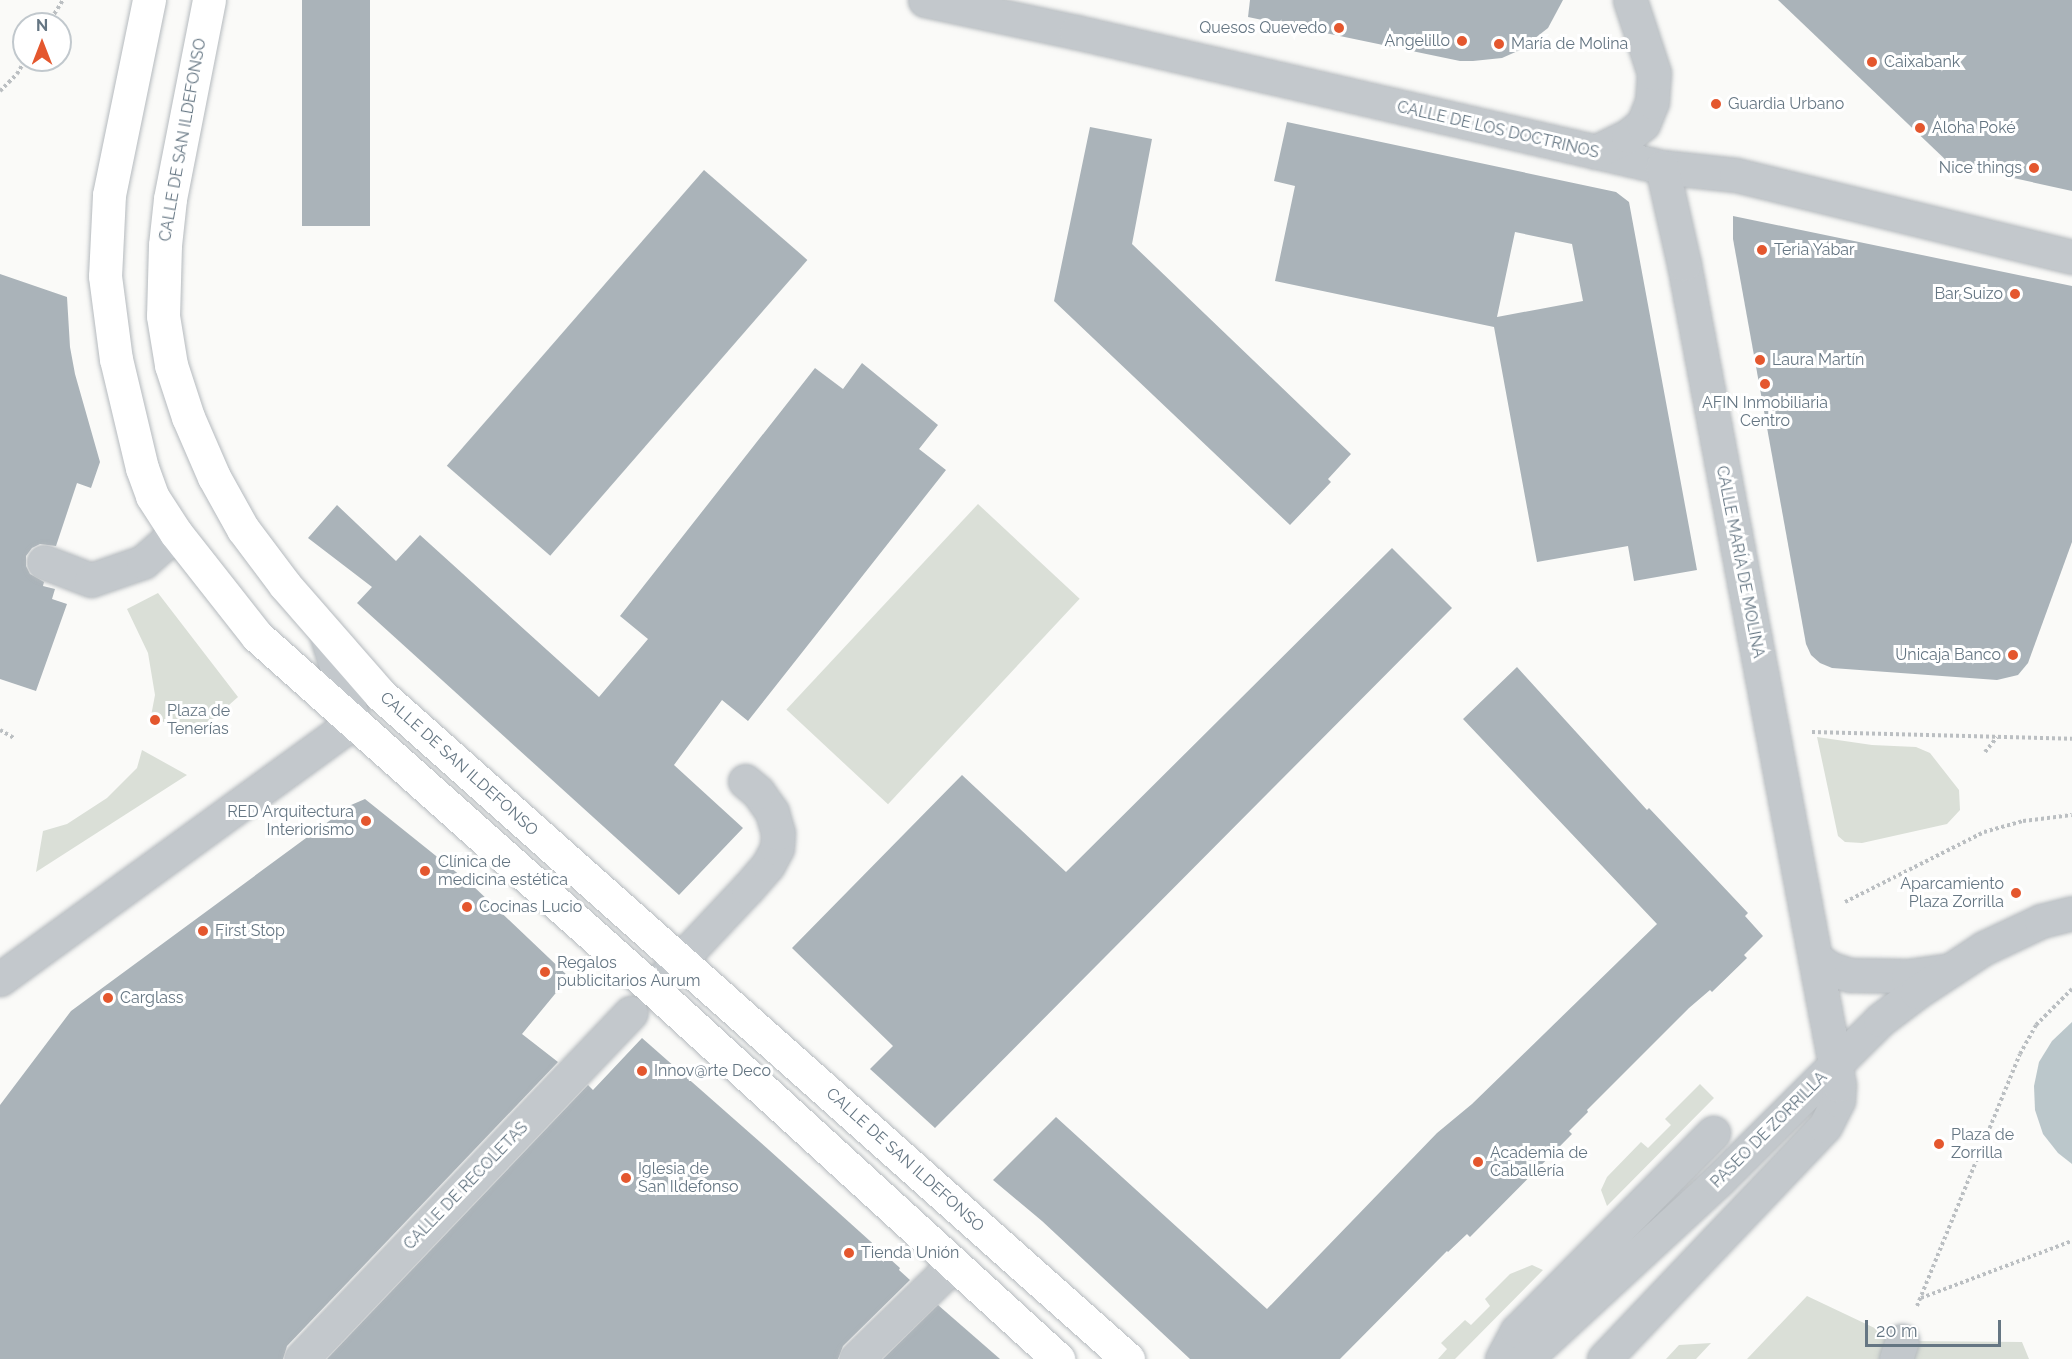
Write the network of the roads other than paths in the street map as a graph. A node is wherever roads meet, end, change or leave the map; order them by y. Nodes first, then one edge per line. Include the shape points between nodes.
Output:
1 (149, 0) edge
2 (209, 0) edge
3 (925, 0) edge
4 (1630, 0) edge
5 (1595, 152) junction
6 (1662, 167) junction
7 (2072, 257) edge
8 (176, 533) junction
9 (44, 562) dead end
10 (325, 631) junction
11 (354, 722) junction
12 (744, 781) dead end
13 (2072, 913) edge
14 (1815, 958) junction
15 (680, 961) junction
16 (1948, 970) junction
17 (0, 979) edge
18 (653, 989) junction
19 (630, 1013) dead end
20 (1836, 1064) junction
21 (1713, 1133) dead end
22 (953, 1264) junction
23 (302, 1359) edge
24 (856, 1359) edge
25 (1058, 1359) edge
26 (1128, 1359) edge
27 (1502, 1359) edge
28 (1525, 1359) edge
29 (1604, 1359) edge

1 - 8 main road via 109,195 105,276 116,360 142,468 152,496
2 - 10 main road, CALLE DE SAN ILDEFONSO via 170,199 163,290 166,343 188,417 226,501 272,567
3 - 5 street, CALLE DE LOS DOCTRINOS
4 - 5 street via 1654,73 1652,102 1643,124
5 - 6 street, CALLE DE LOS DOCTRINOS
6 - 7 street, CALLE DE LOS DOCTRINOS via 1736,175
6 - 14 street, CALLE MARÍA DE MOLINA via 1680,241
8 - 9 street via 143,562 91,579
8 - 11 main road via 257,636
10 - 11 street, CALLE DE SAN ILDEFONSO
10 - 15 main road, CALLE DE SAN ILDEFONSO via 380,694
11 - 17 street
11 - 18 main road
12 - 15 street via 758,792 772,812 777,848 768,865
13 - 16 street via 2042,921
14 - 16 street via 1850,975 1908,976
14 - 20 street, CALLE MARÍA DE MOLINA
15 - 18 street
15 - 26 main road, CALLE DE SAN ILDEFONSO
16 - 20 street via 1880,1020
18 - 22 main road
19 - 23 street, CALLE DE RECOLETAS
20 - 28 street, PASEO DE ZORRILLA via 1718,1181
20 - 29 street, PASEO DE ZORRILLA via 1838,1100 1825,1126
21 - 27 street via 1517,1331
22 - 24 street
22 - 25 main road

